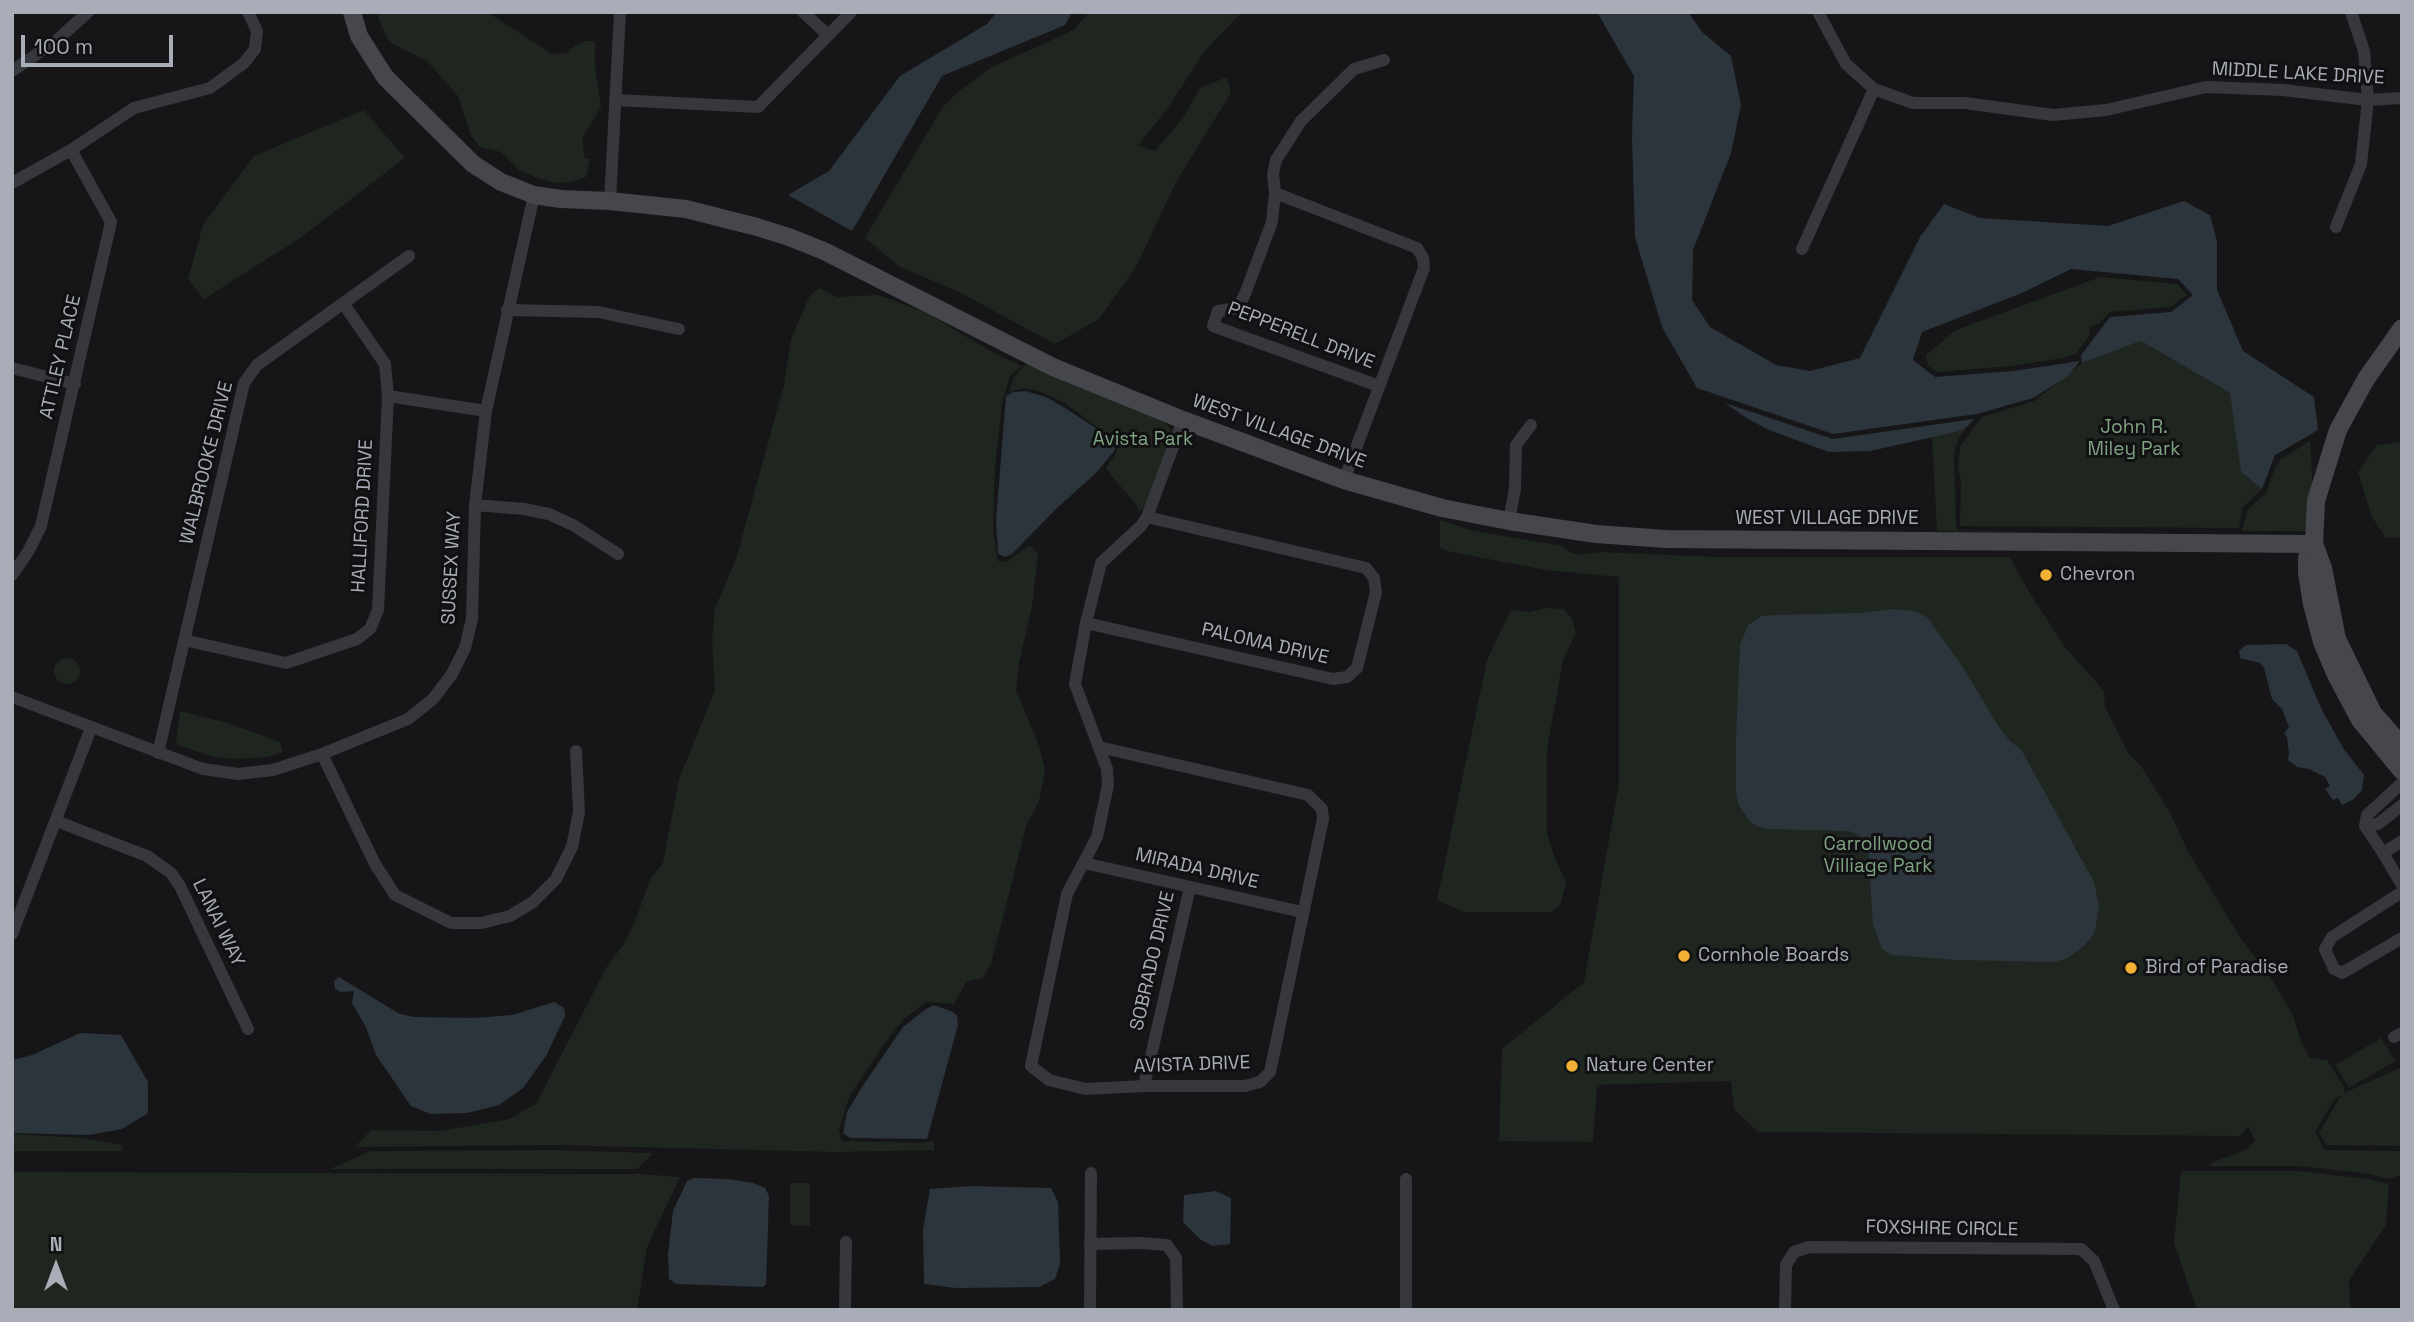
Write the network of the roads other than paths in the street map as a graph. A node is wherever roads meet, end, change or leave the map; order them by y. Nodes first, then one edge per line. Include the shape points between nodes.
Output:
1 (88, 12) edge
2 (248, 12) edge
3 (352, 12) edge
4 (620, 12) edge
5 (803, 12) edge
6 (851, 12) edge
7 (1818, 12) edge
8 (2351, 12) edge
9 (828, 35) junction
10 (1384, 60) dead end
11 (12, 71) edge
12 (1874, 89) junction
13 (2402, 98) edge
14 (615, 100) junction
15 (2368, 100) junction
16 (71, 149) junction
17 (12, 183) edge
18 (1275, 193) junction
19 (534, 195) junction
20 (610, 201) junction
21 (2336, 227) dead end
22 (1802, 248) dead end
23 (409, 257) dead end
24 (343, 303) junction
25 (507, 310) junction
26 (2402, 328) edge
27 (679, 329) dead end
28 (12, 368) edge
29 (75, 384) junction
30 (1379, 386) junction
31 (388, 396) junction
32 (486, 411) junction
33 (1183, 420) junction
34 (1531, 425) dead end
35 (1343, 480) junction
36 (475, 505) junction
37 (1147, 517) junction
38 (1509, 521) junction
39 (2314, 544) junction
40 (618, 554) dead end
41 (12, 575) edge
42 (1086, 623) junction
43 (184, 640) junction
44 (12, 697) edge
45 (91, 728) junction
46 (1099, 747) junction
47 (2402, 747) edge
48 (576, 751) dead end
49 (158, 753) junction
50 (323, 754) junction
51 (2402, 771) edge
52 (2402, 783) edge
53 (2402, 804) edge
54 (56, 821) junction
55 (2365, 826) junction
56 (2402, 841) edge
57 (2383, 853) junction
58 (1084, 863) junction
59 (2402, 885) edge
60 (1190, 887) junction
61 (2402, 892) edge
62 (1303, 912) junction
63 (12, 934) edge
64 (2402, 938) edge
65 (248, 1029) dead end
66 (1144, 1086) junction
67 (1091, 1173) dead end
68 (1406, 1179) dead end
69 (846, 1242) dead end
70 (1090, 1244) junction
71 (845, 1310) edge
72 (1090, 1310) edge
73 (1177, 1310) edge
74 (1406, 1310) edge
75 (1785, 1310) edge
76 (2114, 1310) edge

1 - 11 street
2 - 16 street via 257,31 255,49 244,63 210,88 134,108
3 - 19 street, WEST VILLAGE DRIVE via 359,36 385,77 473,164
4 - 14 street
5 - 9 street
6 - 9 street
7 - 12 street, MIDDLE LAKE DRIVE via 1846,64
8 - 15 street via 2364,51
9 - 14 street via 758,107
10 - 18 street, PEPPERELL DRIVE via 1354,69 1301,121 1276,160
12 - 15 street, MIDDLE LAKE DRIVE via 1913,103 1965,103 2053,115 2106,110 2206,87
12 - 22 street
13 - 15 street, MIDDLE LAKE DRIVE
14 - 20 street
15 - 21 street via 2361,164
16 - 17 street
16 - 29 street, ATTLEY PLACE via 111,222
18 - 30 street via 1417,247 1423,258 1424,268
18 - 30 street, PEPPERELL DRIVE via 1272,222 1245,294 1238,308 1218,311 1213,326
19 - 20 street, WEST VILLAGE DRIVE
19 - 25 street, SUSSEX WAY
20 - 33 street, WEST VILLAGE DRIVE via 686,209 801,242 1053,366
23 - 24 street, WALBROOKE DRIVE
24 - 31 street, HALLIFORD DRIVE via 385,364
24 - 43 street, WALBROOKE DRIVE via 257,365 244,383
25 - 27 street via 598,312
25 - 32 street, SUSSEX WAY
26 - 39 street via 2365,379 2338,430 2316,501
28 - 29 street
29 - 41 street, ATTLEY PLACE via 41,526
30 - 35 street
31 - 32 street
31 - 43 street, HALLIFORD DRIVE via 378,610 370,629 357,639 286,663
32 - 36 street, SUSSEX WAY
33 - 35 street, WEST VILLAGE DRIVE
33 - 37 street, AVISTA DRIVE
34 - 38 street via 1516,445
35 - 38 street, WEST VILLAGE DRIVE
36 - 40 street via 549,514
36 - 50 street, SUSSEX WAY via 472,619 452,674 433,699 408,719
37 - 42 street, AVISTA DRIVE via 1101,563
37 - 42 street, PALOMA DRIVE via 1366,568 1374,578 1376,592 1357,668 1347,677 1333,679
38 - 39 street, WEST VILLAGE DRIVE via 1666,539
39 - 47 street via 2337,639 2373,713
39 - 51 street via 2307,572 2322,642 2360,720
42 - 46 street, AVISTA DRIVE via 1075,684
43 - 49 street, WALBROOKE DRIVE
44 - 45 street, SUSSEX WAY
45 - 49 street, SUSSEX WAY
45 - 54 street
46 - 58 street, AVISTA DRIVE via 1108,785 1097,837
46 - 62 street, AVISTA DRIVE via 1308,795 1322,809 1323,819
48 - 50 street via 579,812 572,847 556,879 533,902 510,916 471,923 451,923 395,895 375,864
49 - 50 street, SUSSEX WAY via 203,769 238,774 273,770
52 - 55 street via 2367,815
53 - 55 street via 2378,824
54 - 63 street
54 - 65 street, LANAI WAY via 147,856 171,873
55 - 57 street
56 - 57 street
57 - 59 street
58 - 60 street, MIRADA DRIVE
58 - 66 street, AVISTA DRIVE via 1067,894 1031,1066 1049,1080 1086,1089
60 - 62 street, MIRADA DRIVE
60 - 66 street, SOBRADO DRIVE
61 - 64 street via 2332,937 2325,949 2334,969 2342,973
62 - 66 street, AVISTA DRIVE via 1270,1072 1261,1082
67 - 70 street
68 - 74 street
69 - 71 street
70 - 72 street
70 - 73 street via 1167,1245 1176,1258
75 - 76 street, FOXSHIRE CIRCLE via 1786,1265 1794,1252 1809,1247 2081,1249 2094,1261

